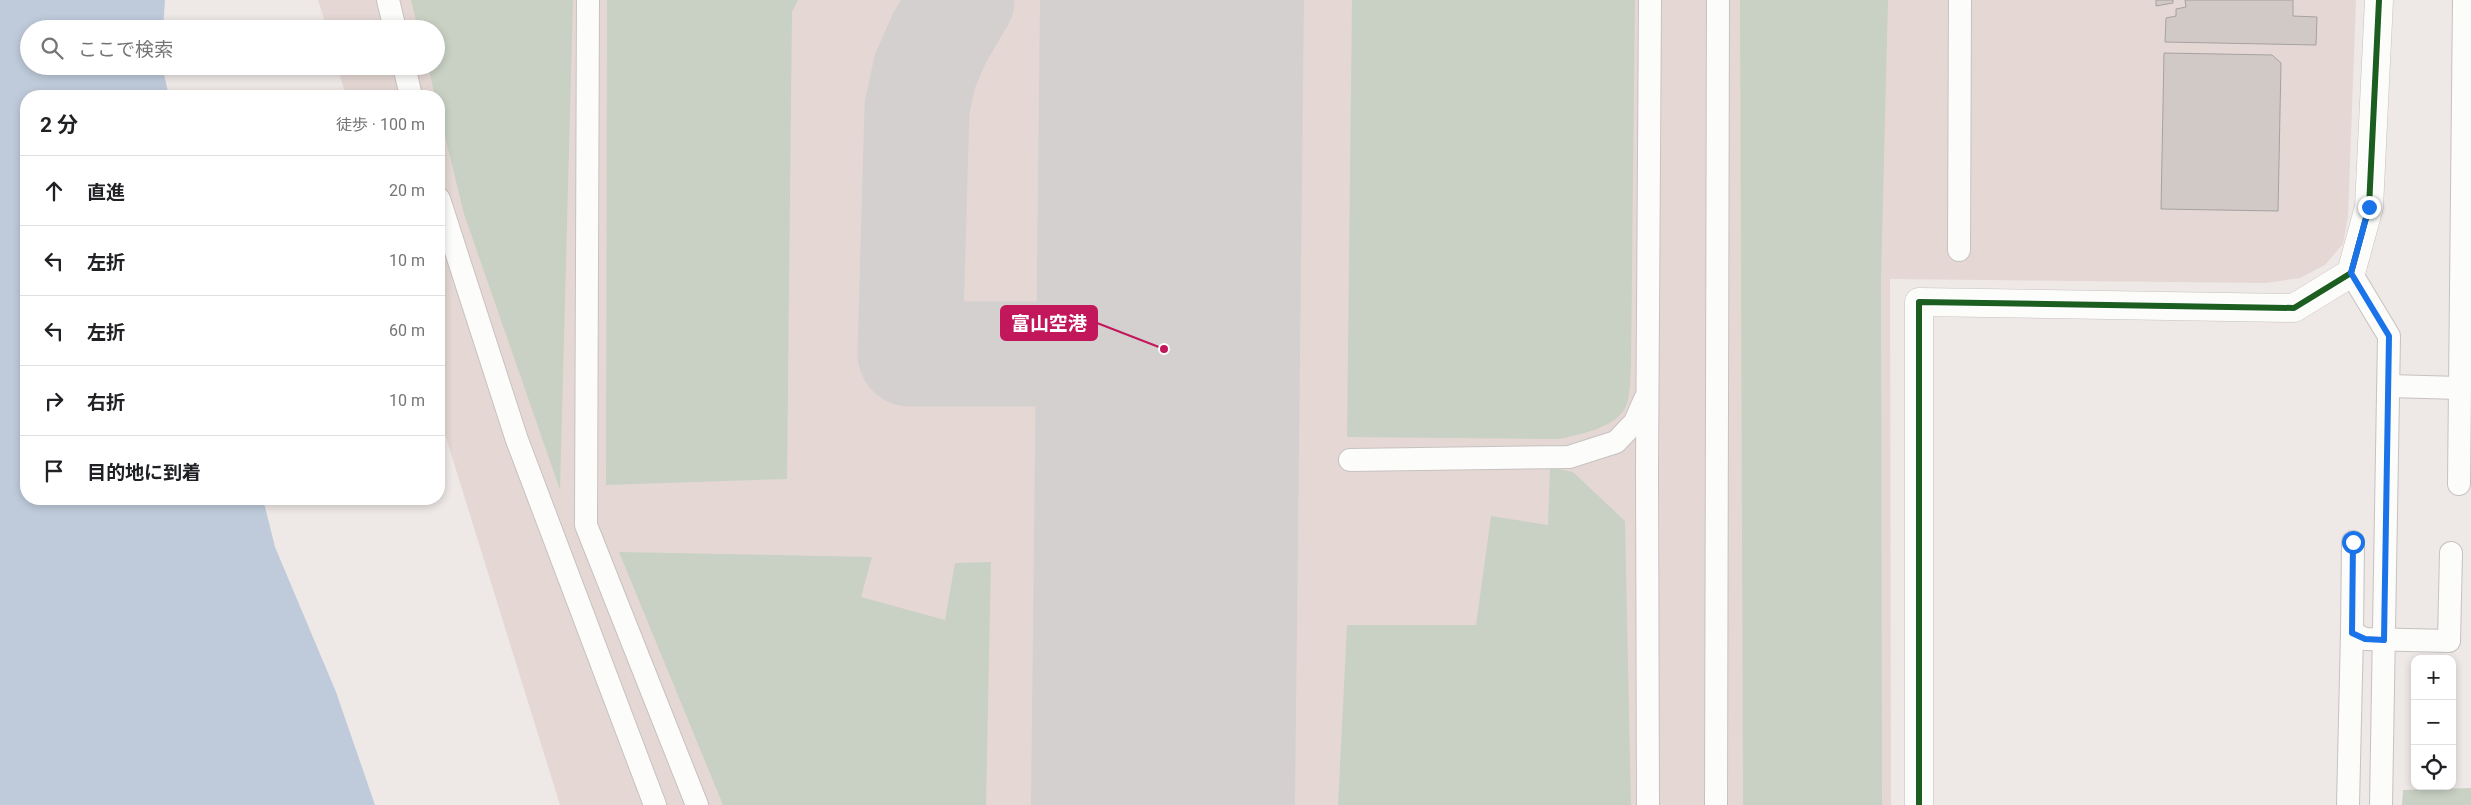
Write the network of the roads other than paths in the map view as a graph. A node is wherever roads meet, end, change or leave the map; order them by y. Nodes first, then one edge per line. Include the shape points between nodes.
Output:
1 (388, 0) edge
2 (588, 0) edge
3 (1650, 0) edge
4 (1718, 0) edge
5 (1960, 0) edge
6 (2379, 0) edge
7 (2464, 0) edge
8 (393, 20) edge
9 (406, 75) edge
10 (410, 90) edge
11 (445, 218) edge
12 (1959, 250) dead end
13 (2351, 273) junction
14 (2388, 386) junction
15 (2460, 388) junction
16 (1648, 394) junction
17 (1350, 460) dead end
18 (2459, 484) dead end
19 (2353, 542) dead end
20 (2450, 552) dead end
21 (2352, 633) junction
22 (2384, 640) junction
23 (2449, 650) edge
24 (655, 805) edge
25 (697, 805) edge
26 (1648, 805) edge
27 (1716, 805) edge
28 (1919, 805) edge
29 (2348, 805) edge
30 (2381, 805) edge

1 - 8 lane
2 - 25 lane via 586,525
3 - 16 lane
4 - 27 lane
5 - 12 lane
6 - 13 street via 2369,207
7 - 15 lane
9 - 10 lane
11 - 24 lane via 517,440
13 - 14 lane via 2389,336
13 - 28 street via 2294,308 1919,302
14 - 15 lane
14 - 22 lane via 2378,444
15 - 18 lane
16 - 17 lane via 1635,422 1616,442 1570,458
16 - 26 lane
19 - 21 lane
20 - 23 lane
21 - 22 lane via 2365,639
21 - 29 lane
22 - 23 lane
22 - 30 lane

